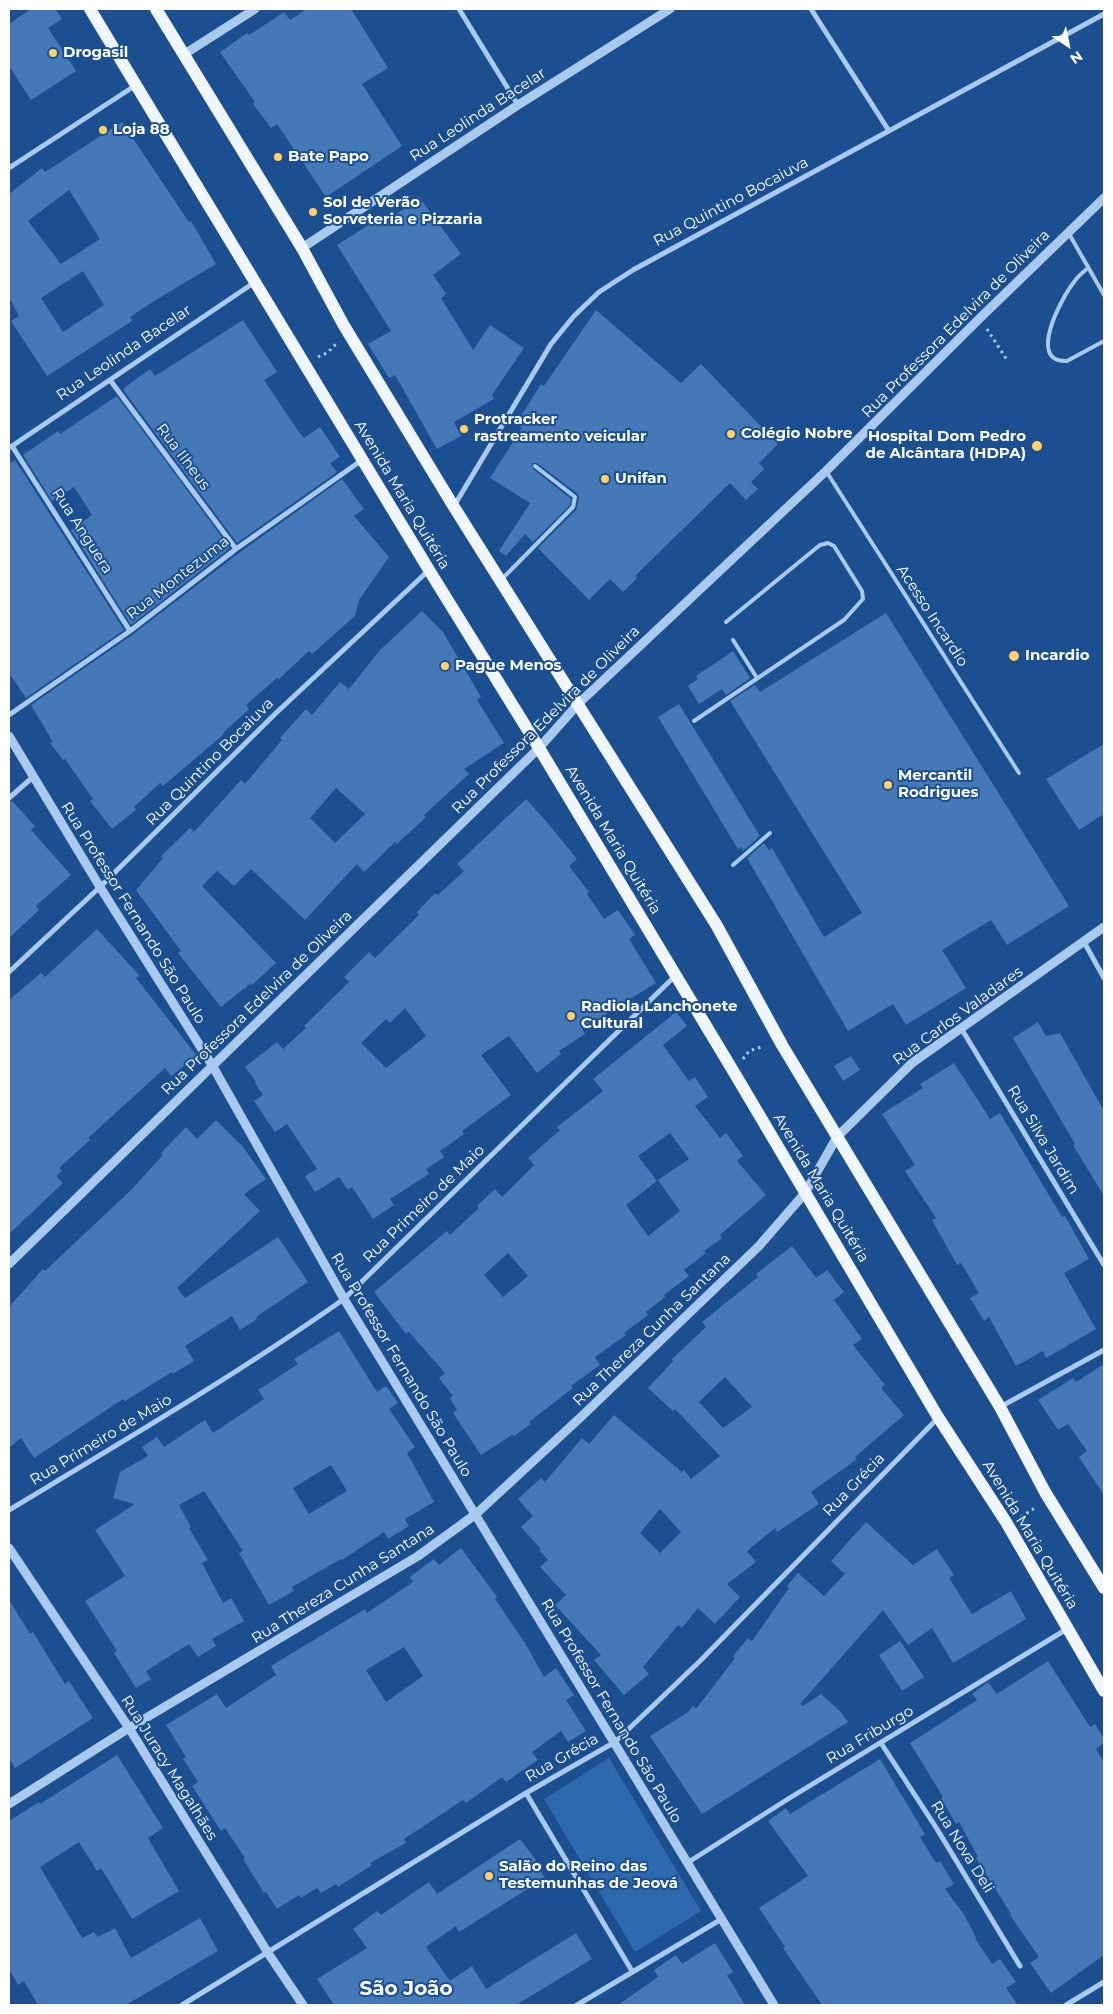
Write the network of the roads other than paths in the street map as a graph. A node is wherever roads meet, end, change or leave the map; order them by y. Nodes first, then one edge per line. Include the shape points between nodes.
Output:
1 (90, 9) edge
2 (156, 9) edge
3 (255, 9) edge
4 (459, 9) edge
5 (670, 9) edge
6 (811, 9) edge
7 (1104, 14) edge
8 (183, 55) junction
9 (137, 85) junction
10 (518, 105) junction
11 (889, 131) junction
12 (9, 168) edge
13 (1104, 198) edge
14 (1068, 232) junction
15 (302, 248) junction
16 (1088, 268) junction
17 (255, 282) junction
18 (1104, 295) edge
19 (1104, 341) edge
20 (110, 380) junction
21 (10, 447) edge
22 (362, 460) junction
23 (535, 466) dead end
24 (826, 471) junction
25 (454, 506) junction
26 (236, 549) junction
27 (429, 570) junction
28 (500, 580) junction
29 (726, 622) dead end
30 (130, 631) junction
31 (733, 640) dead end
32 (757, 678) junction
33 (578, 704) junction
34 (9, 714) edge
35 (694, 721) dead end
36 (9, 736) edge
37 (539, 748) junction
38 (1019, 773) dead end
39 (33, 777) junction
40 (9, 798) edge
41 (770, 833) dead end
42 (733, 865) dead end
43 (100, 887) junction
44 (1104, 927) edge
45 (1084, 942) junction
46 (9, 972) edge
47 (676, 975) junction
48 (1104, 978) edge
49 (961, 1028) junction
50 (212, 1066) junction
51 (837, 1137) junction
52 (805, 1194) junction
53 (9, 1264) edge
54 (1104, 1265) edge
55 (344, 1299) junction
56 (1104, 1350) edge
57 (1000, 1407) junction
58 (938, 1418) junction
59 (9, 1510) edge
60 (476, 1514) junction
61 (9, 1548) edge
62 (1104, 1588) edge
63 (1067, 1629) junction
64 (1104, 1691) edge
65 (128, 1728) junction
66 (614, 1742) junction
67 (881, 1743) junction
68 (526, 1793) junction
69 (9, 1804) edge
70 (687, 1863) junction
71 (720, 1920) junction
72 (268, 1952) junction
73 (1020, 1966) dead end
74 (632, 1972) junction
75 (1104, 1982) edge
76 (182, 2005) edge
77 (303, 2005) edge
78 (577, 2005) edge
79 (774, 2005) edge
80 (1066, 2005) edge

1 - 9 main road, Avenida Maria Quitéria
2 - 8 main road
3 - 8 street
4 - 10 street
5 - 10 street, Rua Leolinda Bacelar
6 - 11 street
7 - 11 street, Rua Quintino Bocaiuva
8 - 15 main road
9 - 12 street
9 - 17 main road, Avenida Maria Quitéria
10 - 15 street, Rua Leolinda Bacelar
11 - 25 street, Rua Quintino Bocaiuva via 632,270 599,292 551,344
13 - 14 street, Rua Professora Edelvira de Oliveira
14 - 16 lane
14 - 24 street, Rua Professora Edelvira de Oliveira
15 - 25 main road via 343,324
16 - 18 lane
16 - 19 lane via 1064,297 1048,335 1047,349 1053,358 1066,361
17 - 20 street, Rua Leolinda Bacelar
17 - 22 main road, Avenida Maria Quitéria
20 - 21 street, Rua Leolinda Bacelar
20 - 26 street, Rua Ilheus
21 - 30 street, Rua Anguera
22 - 26 street, Rua Montezuma
22 - 27 main road, Avenida Maria Quitéria
23 - 28 lane via 575,497 573,507
24 - 33 street, Rua Professora Edelvira de Oliveira
24 - 38 lane, Acesso Incardio
25 - 28 main road
26 - 30 street, Rua Montezuma
27 - 37 main road, Avenida Maria Quitéria
27 - 43 street, Rua Quintino Bocaiuva via 276,713
28 - 33 main road
29 - 32 lane via 820,545 828,543 834,546 860,586 863,599 844,620
30 - 34 street, Rua Montezuma
31 - 32 lane
32 - 35 lane
33 - 37 street, Rua Professora Edelvira de Oliveira
33 - 51 main road via 717,926
36 - 39 street, Rua Professor Fernando São Paulo
37 - 47 main road, Avenida Maria Quitéria
37 - 50 street, Rua Professora Edelvira de Oliveira
39 - 40 street
39 - 43 street, Rua Professor Fernando São Paulo
41 - 42 lane
43 - 46 street, Rua Quintino Bocaiuva
43 - 50 street, Rua Professor Fernando São Paulo
44 - 45 street, Rua Carlos Valadares
45 - 48 street
45 - 49 street, Rua Carlos Valadares
47 - 52 main road, Avenida Maria Quitéria
47 - 55 street, Rua Primeiro de Maio
49 - 51 street, Rua Carlos Valadares via 912,1063
49 - 54 street, Rua Silva Jardim
50 - 53 street, Rua Professora Edelvira de Oliveira
50 - 55 street, Rua Professor Fernando São Paulo
51 - 52 street, Rua Carlos Valadares
51 - 57 main road
52 - 58 main road, Avenida Maria Quitéria
52 - 60 street, Rua Thereza Cunha Santana via 759,1246
55 - 59 street, Rua Primeiro de Maio via 227,1378
55 - 60 street, Rua Professor Fernando São Paulo
56 - 57 street
57 - 62 main road via 1045,1492
58 - 63 main road, Avenida Maria Quitéria via 1006,1522
58 - 66 street, Rua Grécia via 713,1647
60 - 65 street, Rua Thereza Cunha Santana via 386,1576
60 - 66 street, Rua Professor Fernando São Paulo
61 - 65 street, Rua Juracy Magalhães
63 - 64 main road, Avenida Maria Quitéria
63 - 67 street, Rua Friburgo
65 - 69 street, Rua Thereza Cunha Santana
65 - 72 street, Rua Juracy Magalhães
66 - 68 street, Rua Grécia
66 - 70 street, Rua Professor Fernando São Paulo
67 - 70 street, Rua Friburgo
67 - 73 street, Rua Nova Deli via 937,1828
68 - 72 street, Rua Grécia
68 - 74 street
70 - 71 street, Rua Professor Fernando São Paulo
71 - 74 street
71 - 79 street, Rua Professor Fernando São Paulo
72 - 76 street, Rua Grécia
72 - 77 street, Rua Juracy Magalhães
74 - 78 street
75 - 80 street

